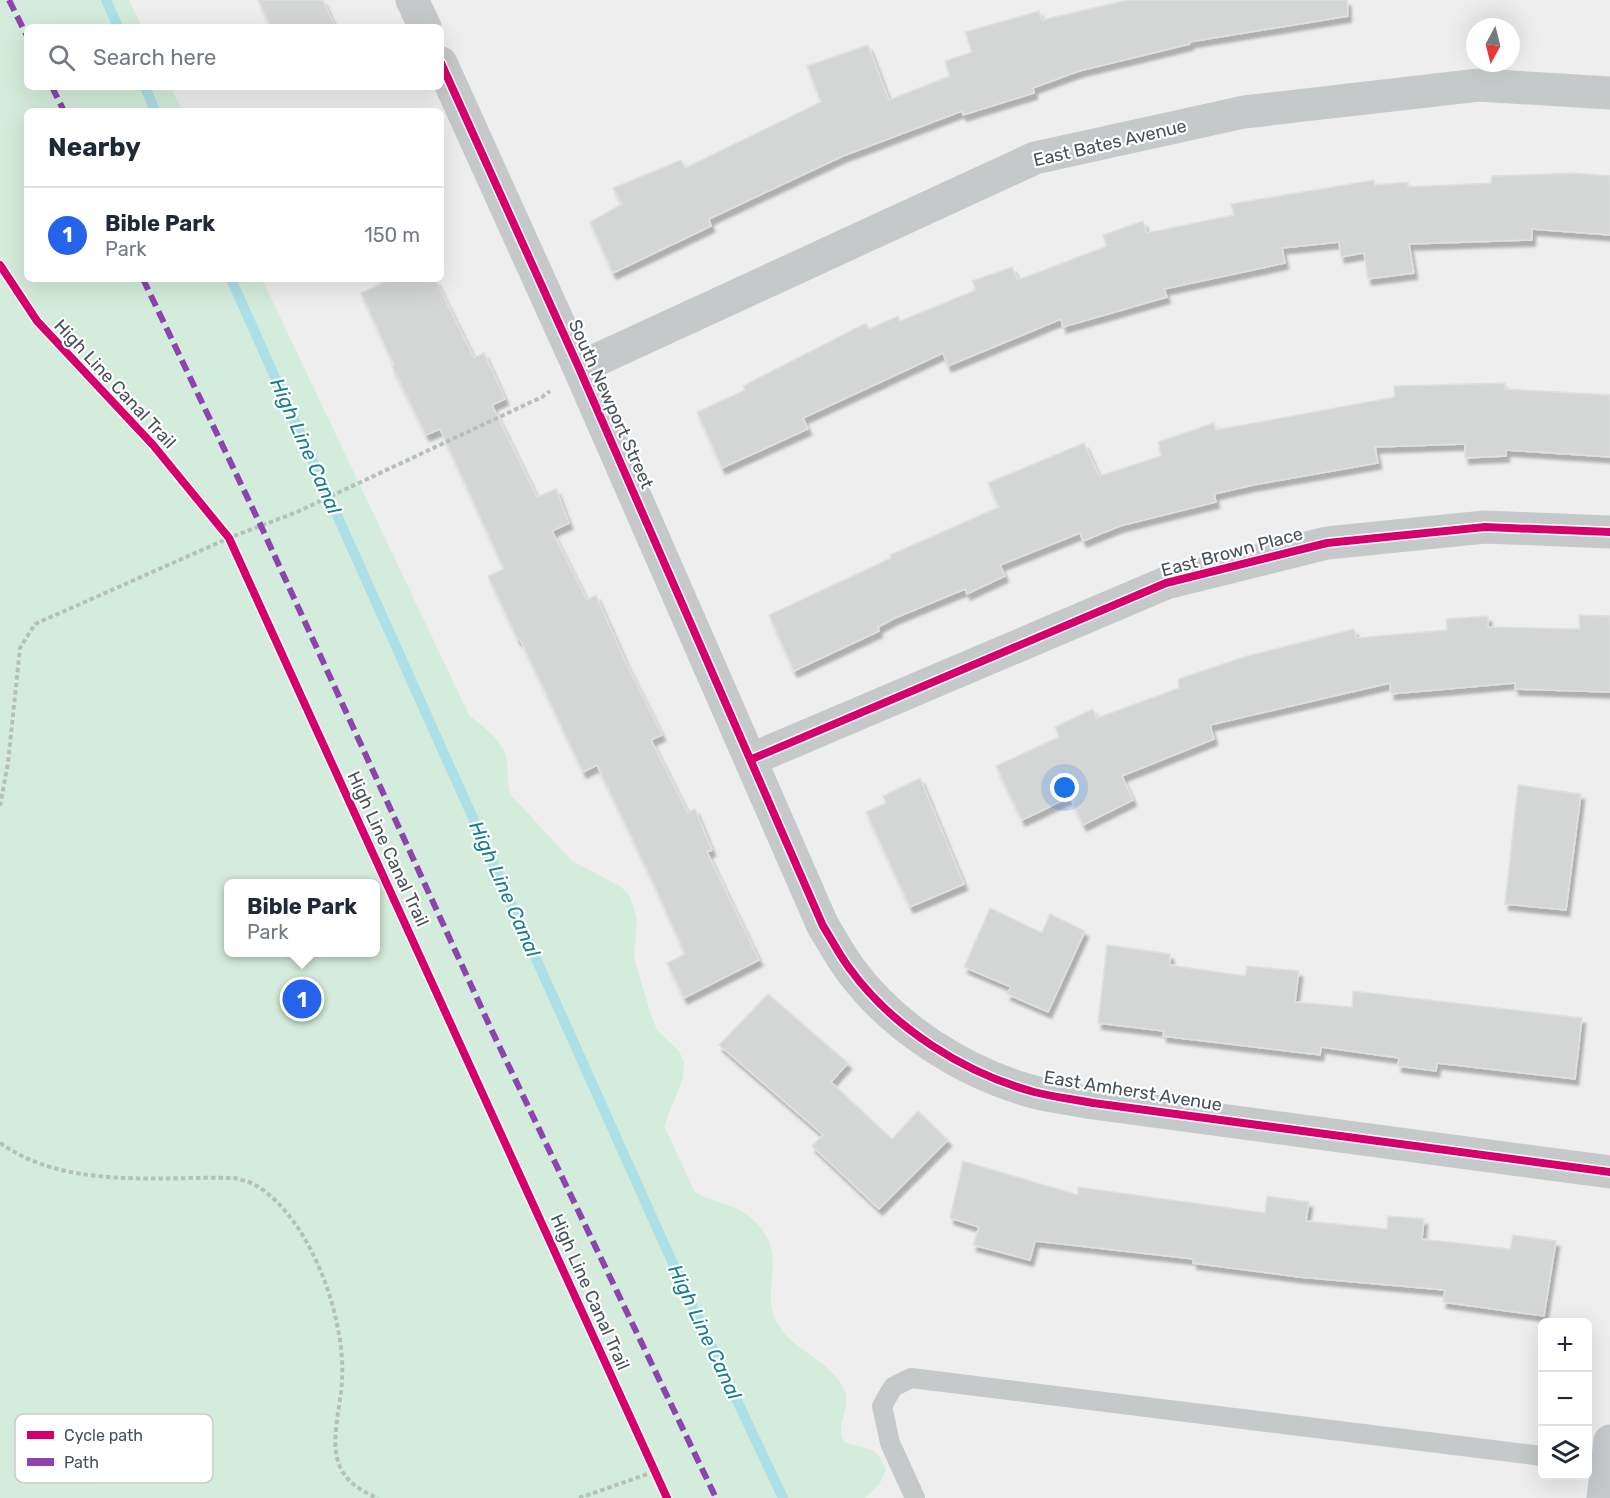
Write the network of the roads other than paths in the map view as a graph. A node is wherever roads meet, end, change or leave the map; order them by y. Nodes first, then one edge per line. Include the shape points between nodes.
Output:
1 (412, 0) edge
2 (424, 24) edge
3 (444, 70) edge
4 (1610, 93) edge
5 (579, 368) junction
6 (1610, 532) edge
7 (752, 759) junction
8 (1610, 1172) edge
9 (1538, 1456) edge
10 (1602, 1456) edge
11 (915, 1498) edge
12 (1603, 1498) edge

1 - 2 street
3 - 5 street, South Newport Street
4 - 5 street, East Bates Avenue via 1467,87 1244,112 1035,158
5 - 7 street, South Newport Street
6 - 7 street, East Brown Place via 1485,527 1327,543 1166,583
7 - 8 street, East Amherst Avenue via 823,926 850,969 885,1010 929,1043 981,1073 1034,1092 1093,1102
9 - 11 lane via 911,1378 893,1387 882,1406 890,1443
10 - 12 main road

